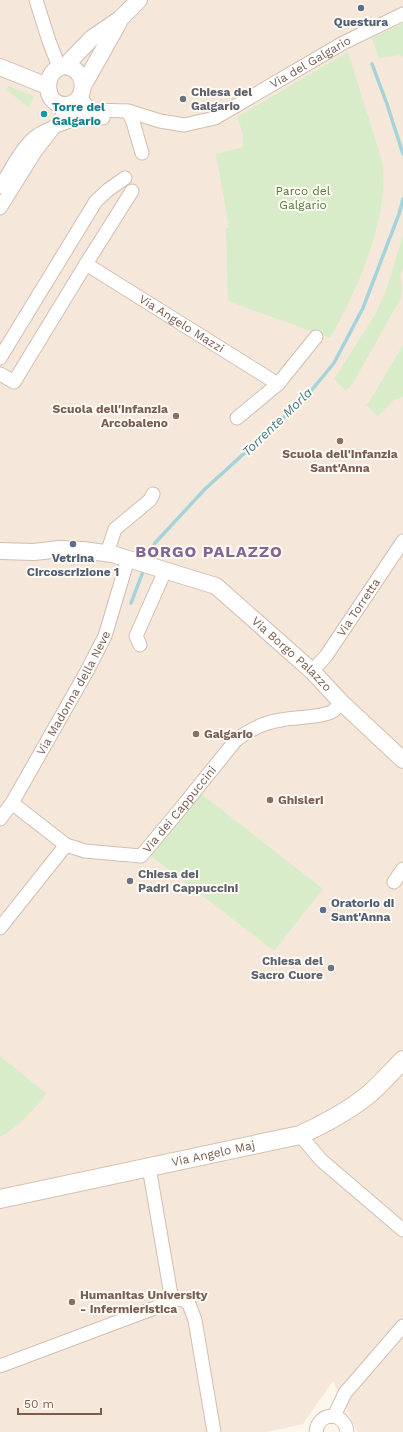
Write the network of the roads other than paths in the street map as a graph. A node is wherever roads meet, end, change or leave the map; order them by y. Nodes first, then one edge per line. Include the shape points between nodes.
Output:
1 (36, 0) edge
2 (139, 0) edge
3 (403, 14) edge
4 (120, 19) junction
5 (5, 68) edge
6 (56, 73) junction
7 (78, 95) junction
8 (54, 102) junction
9 (128, 111) junction
10 (84, 116) junction
11 (53, 127) junction
12 (142, 153) dead end
13 (125, 178) dead end
14 (0, 187) edge
15 (132, 191) dead end
16 (0, 208) edge
17 (86, 264) junction
18 (316, 337) dead end
19 (0, 358) edge
20 (0, 374) edge
21 (278, 384) junction
22 (237, 418) dead end
23 (153, 494) dead end
24 (403, 541) edge
25 (0, 551) edge
26 (107, 553) junction
27 (130, 559) junction
28 (162, 570) junction
29 (140, 645) dead end
30 (312, 671) junction
31 (341, 702) junction
32 (403, 760) edge
33 (12, 803) junction
34 (0, 819) edge
35 (66, 845) junction
36 (403, 869) edge
37 (394, 882) dead end
38 (0, 928) edge
39 (403, 1060) edge
40 (300, 1135) junction
41 (150, 1167) junction
42 (0, 1199) edge
43 (403, 1230) edge
44 (171, 1302) junction
45 (403, 1326) edge
46 (0, 1366) edge
47 (338, 1418) junction
48 (214, 1432) edge
49 (316, 1432) edge
50 (347, 1432) edge

1 - 6 street
2 - 4 street
3 - 9 street, Via del Galgario via 343,43 215,118 184,125
4 - 6 street via 92,38
4 - 7 street
5 - 6 street
6 - 7 street via 73,68 80,75 83,81
6 - 8 street via 51,97
7 - 8 street via 60,104
7 - 9 street, Via del Galgario via 88,108 93,110
7 - 10 street
7 - 11 street
8 - 11 street
9 - 10 street via 103,118
9 - 12 street
10 - 11 street
11 - 14 street via 28,143
11 - 16 street
13 - 19 street via 96,201
15 - 17 street
17 - 20 street via 14,382
17 - 21 street, Via Angelo Mazzi
18 - 21 street
21 - 22 street
23 - 26 street via 150,500 115,529
24 - 30 street, Via Torretta via 326,656
25 - 26 street, Via Borgo Palazzo via 34,552 60,549
26 - 27 street, Via Borgo Palazzo
27 - 28 street, Via Borgo Palazzo
27 - 33 street, Via Madonna della Neve via 105,636
28 - 29 street via 136,636
28 - 30 street, Via Borgo Palazzo via 216,586
30 - 31 street, Via Borgo Palazzo
31 - 32 street, Via Borgo Palazzo
31 - 35 street, Via dei Cappuccini via 333,711 279,720 259,727 236,740 141,856 84,851
33 - 34 street, Via Madonna della Neve
33 - 35 street, Via dei Cappuccini
35 - 38 street
36 - 37 street
39 - 40 main road, Via Angelo Maj via 369,1094 331,1120
40 - 41 main road, Via Angelo Maj
40 - 43 street via 321,1160
41 - 42 main road, Via Angelo Maj
41 - 44 street
44 - 46 street
44 - 48 street via 182,1299 189,1304 195,1320
45 - 47 street via 345,1393
47 - 49 street via 325,1417
47 - 50 street via 346,1426

